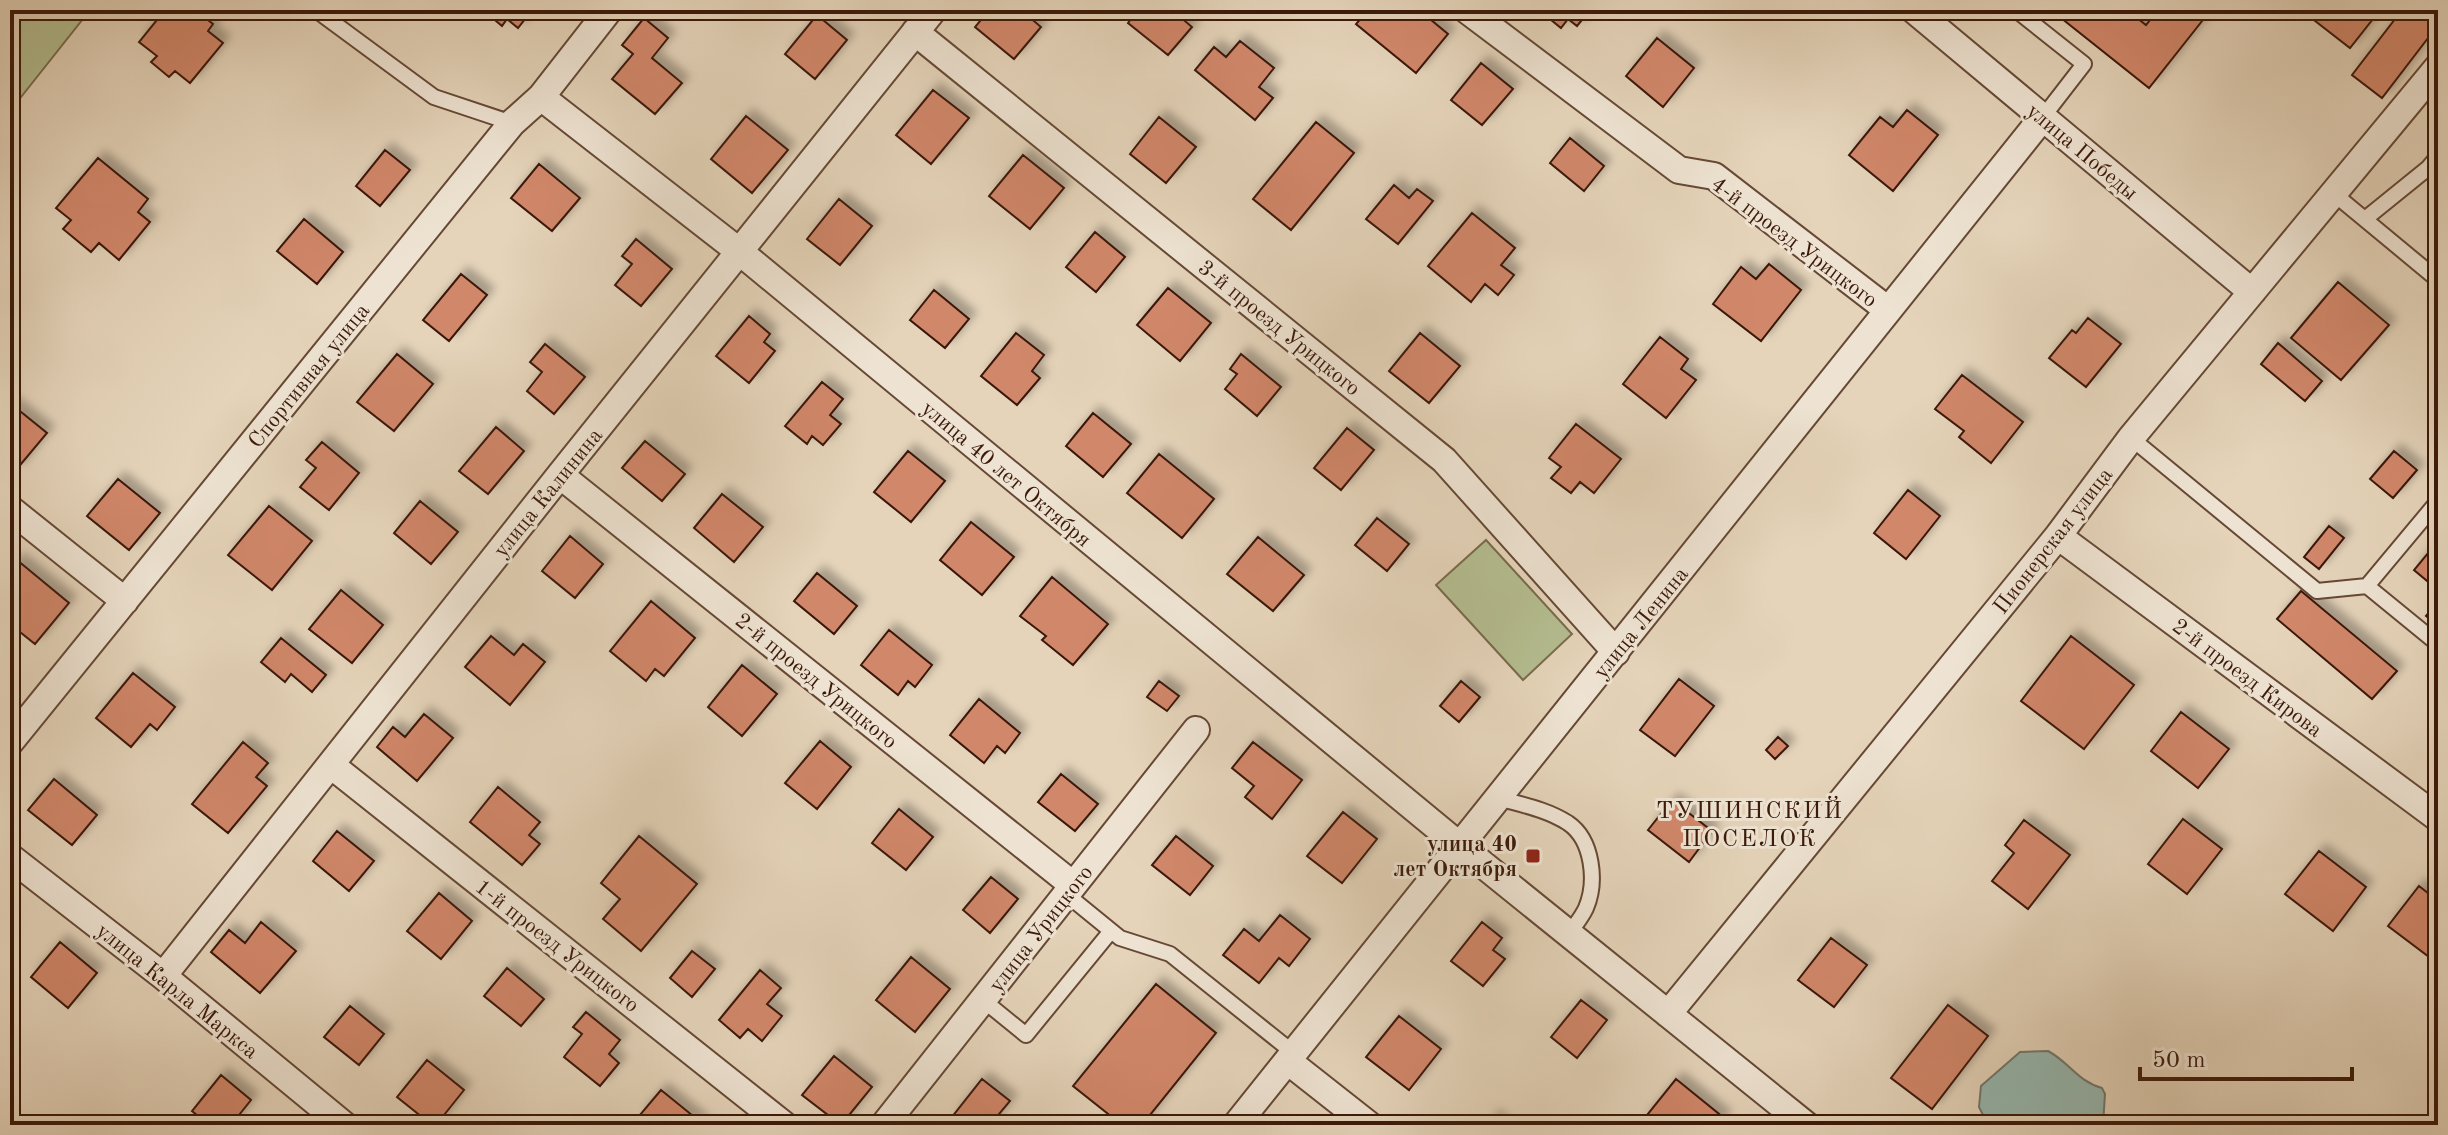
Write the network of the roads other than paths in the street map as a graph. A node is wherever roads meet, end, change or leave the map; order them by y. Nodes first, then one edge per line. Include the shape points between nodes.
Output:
1 (316, 10) edge
2 (609, 10) edge
3 (933, 10) edge
4 (1467, 10) edge
5 (1914, 10) edge
6 (2016, 10) edge
7 (915, 32) junction
8 (2438, 67) edge
9 (541, 97) junction
10 (2043, 117) junction
11 (512, 123) junction
12 (2438, 156) edge
13 (2333, 193) junction
14 (2365, 219) junction
15 (740, 252) junction
16 (2438, 280) edge
17 (2252, 292) junction
18 (1888, 310) junction
19 (2131, 438) junction
20 (560, 475) junction
21 (2438, 501) edge
22 (10, 509) edge
23 (2058, 536) junction
24 (2367, 586) junction
25 (125, 601) junction
26 (2438, 644) edge
27 (1616, 652) junction
28 (1196, 730) dead end
29 (10, 742) edge
30 (331, 765) junction
31 (1498, 798) junction
32 (2438, 818) edge
33 (1460, 846) junction
34 (10, 857) edge
35 (1070, 890) junction
36 (1111, 931) junction
37 (1569, 934) junction
38 (163, 976) junction
39 (983, 1000) junction
40 (1668, 1014) junction
41 (1292, 1058) junction
42 (344, 1125) edge
43 (784, 1125) edge
44 (884, 1125) edge
45 (1236, 1125) edge
46 (1369, 1125) edge
47 (1806, 1125) edge

1 - 11 lane via 434,97
2 - 9 street, Спортивная улица
3 - 7 street, улица Калинина
4 - 18 street, 4-й проезд Урицкого via 1679,170 1714,176
5 - 10 street, улица Победы
6 - 10 lane via 2084,64
7 - 15 street, улица Калинина
7 - 27 street, 3-й проезд Урицкого via 1444,460
8 - 13 street, Пионерская улица
9 - 11 street, Спортивная улица
9 - 15 street, улица 40 лет Октября
10 - 17 street, улица Победы
10 - 18 street, улица Ленина
11 - 25 street, Спортивная улица
12 - 14 lane
13 - 14 lane
13 - 17 street, Пионерская улица
14 - 16 lane
15 - 20 street, улица Калинина
15 - 33 street, улица 40 лет Октября
17 - 19 street, Пионерская улица
18 - 27 street, улица Ленина
19 - 23 street, Пионерская улица
19 - 24 lane via 2317,591
20 - 30 street, улица Калинина
20 - 35 street, 2-й проезд Урицкого
21 - 24 lane
22 - 25 street
23 - 32 street, 2-й проезд Кирова
23 - 40 street, Пионерская улица
24 - 26 lane
25 - 29 street, Спортивная улица
27 - 31 street, улица Ленина
28 - 35 street, улица Урицкого
30 - 38 street, улица Калинина
30 - 43 street, 1-й проезд Урицкого
31 - 33 street, улица Ленина
31 - 37 lane via 1548,812 1572,826 1584,843 1592,865 1592,893
33 - 37 street, улица 40 лет Октября
33 - 41 street, улица Ленина
34 - 38 street, улица Карла Маркса
35 - 36 lane
35 - 39 street, улица Урицкого
36 - 39 lane via 1026,1035
36 - 41 lane via 1170,954
37 - 40 street, улица 40 лет Октября
38 - 42 street, улица Карла Маркса
39 - 44 street, улица Урицкого
40 - 47 street, улица 40 лет Октября
41 - 45 street, улица Ленина
41 - 46 street

